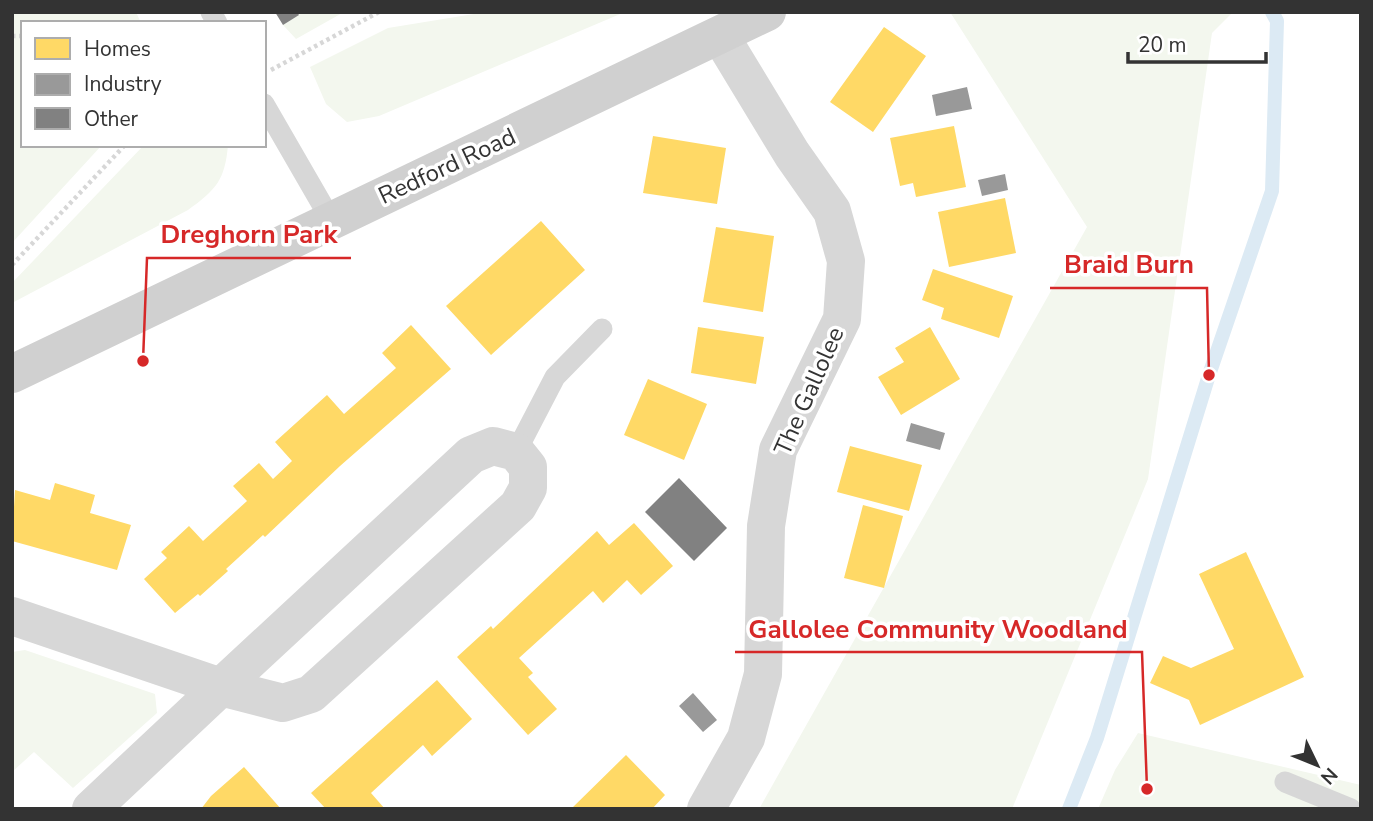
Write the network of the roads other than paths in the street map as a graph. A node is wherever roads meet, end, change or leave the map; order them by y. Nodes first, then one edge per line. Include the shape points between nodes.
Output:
1 (767, 12) edge
2 (720, 37) junction
3 (266, 107) edge
4 (331, 220) junction
5 (602, 329) dead end
6 (12, 374) edge
7 (516, 452) junction
8 (12, 616) edge
9 (221, 687) junction
10 (1285, 782) dead end
11 (91, 809) edge
12 (706, 809) edge
13 (1351, 809) edge

1 - 2 main road, Redford Road
2 - 4 main road, Redford Road
2 - 12 street, The Gallolee via 832,211 846,261 842,319 778,450 766,526 763,674 746,738
3 - 4 lane
4 - 6 main road, Redford Road
5 - 7 lane via 555,377
7 - 9 street via 494,446 471,455
7 - 9 street via 527,467 528,488 518,506 311,694 284,703
8 - 9 street
9 - 11 street
10 - 13 lane

